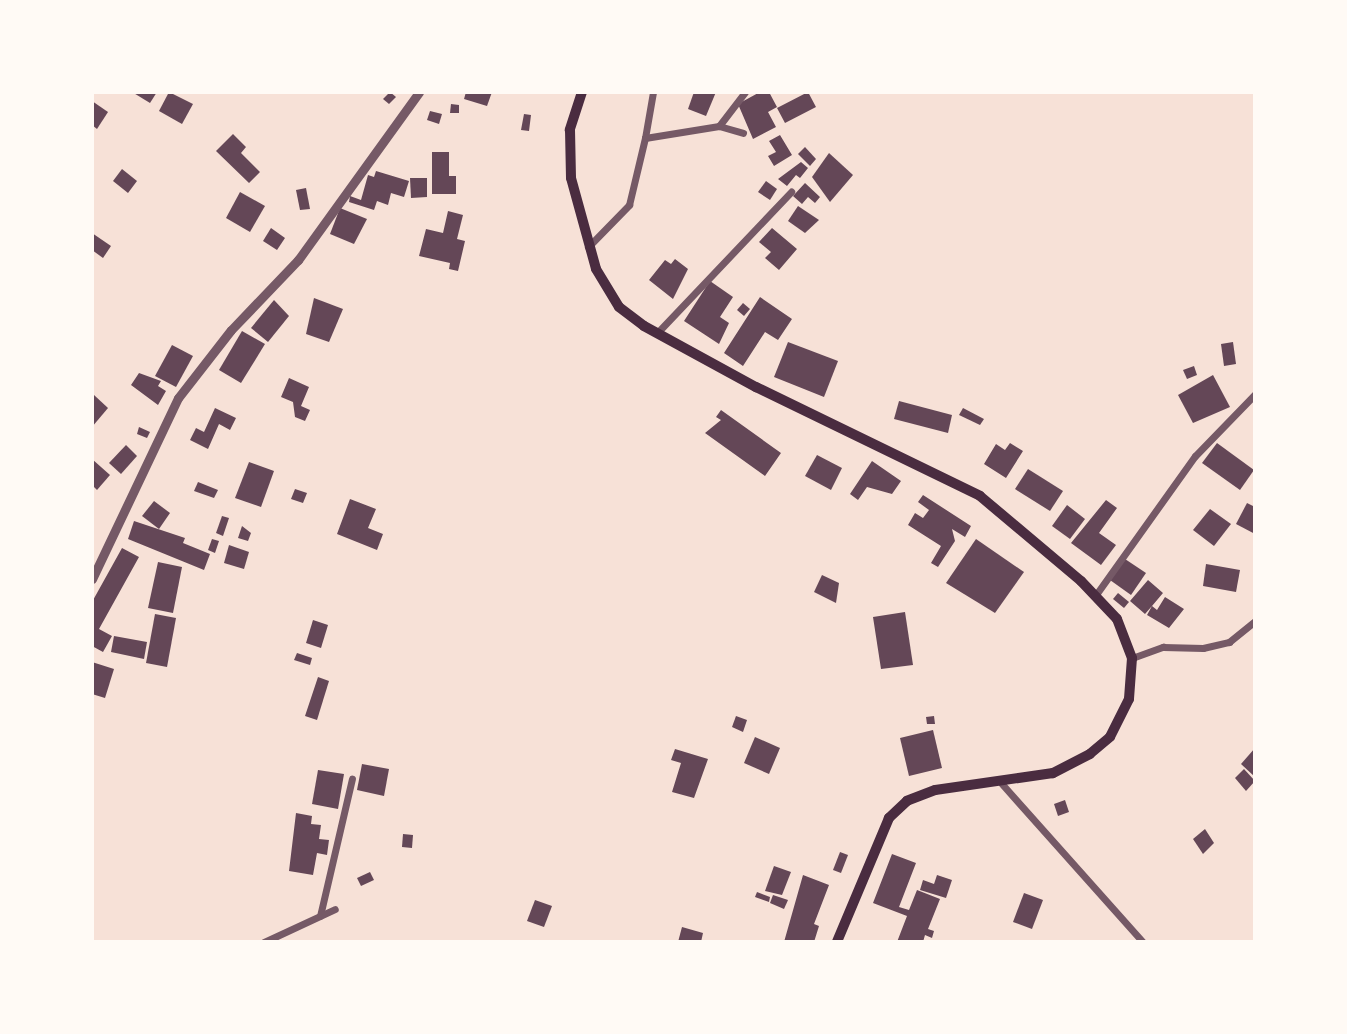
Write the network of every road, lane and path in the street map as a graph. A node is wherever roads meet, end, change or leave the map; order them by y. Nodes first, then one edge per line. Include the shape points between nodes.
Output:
1 (419, 92) edge
2 (582, 92) edge
3 (653, 92) edge
4 (745, 92) edge
5 (719, 126) junction
6 (743, 133) dead end
7 (645, 138) junction
8 (791, 192) dead end
9 (588, 247) junction
10 (657, 333) junction
11 (1255, 394) edge
12 (92, 579) edge
13 (1095, 596) junction
14 (1255, 621) edge
15 (1132, 658) junction
16 (352, 779) dead end
17 (1002, 784) junction
18 (335, 909) dead end
19 (320, 916) junction
20 (264, 942) edge
21 (837, 942) edge
22 (1143, 942) edge

1 - 12 street via 298,260 231,330 178,398
2 - 9 main road via 570,130 571,178
3 - 7 street
4 - 5 street
5 - 6 street
5 - 7 street
7 - 9 street via 629,205
8 - 10 street
9 - 10 main road via 605,290
10 - 13 main road via 980,496
11 - 13 street via 1195,456
13 - 15 main road via 1117,619
14 - 15 street via 1229,642 1203,648 1163,647
15 - 17 main road via 1129,699 1110,737 1053,773
16 - 19 street
17 - 21 main road via 935,790 907,801 889,818
17 - 22 street
18 - 19 street
19 - 20 street

